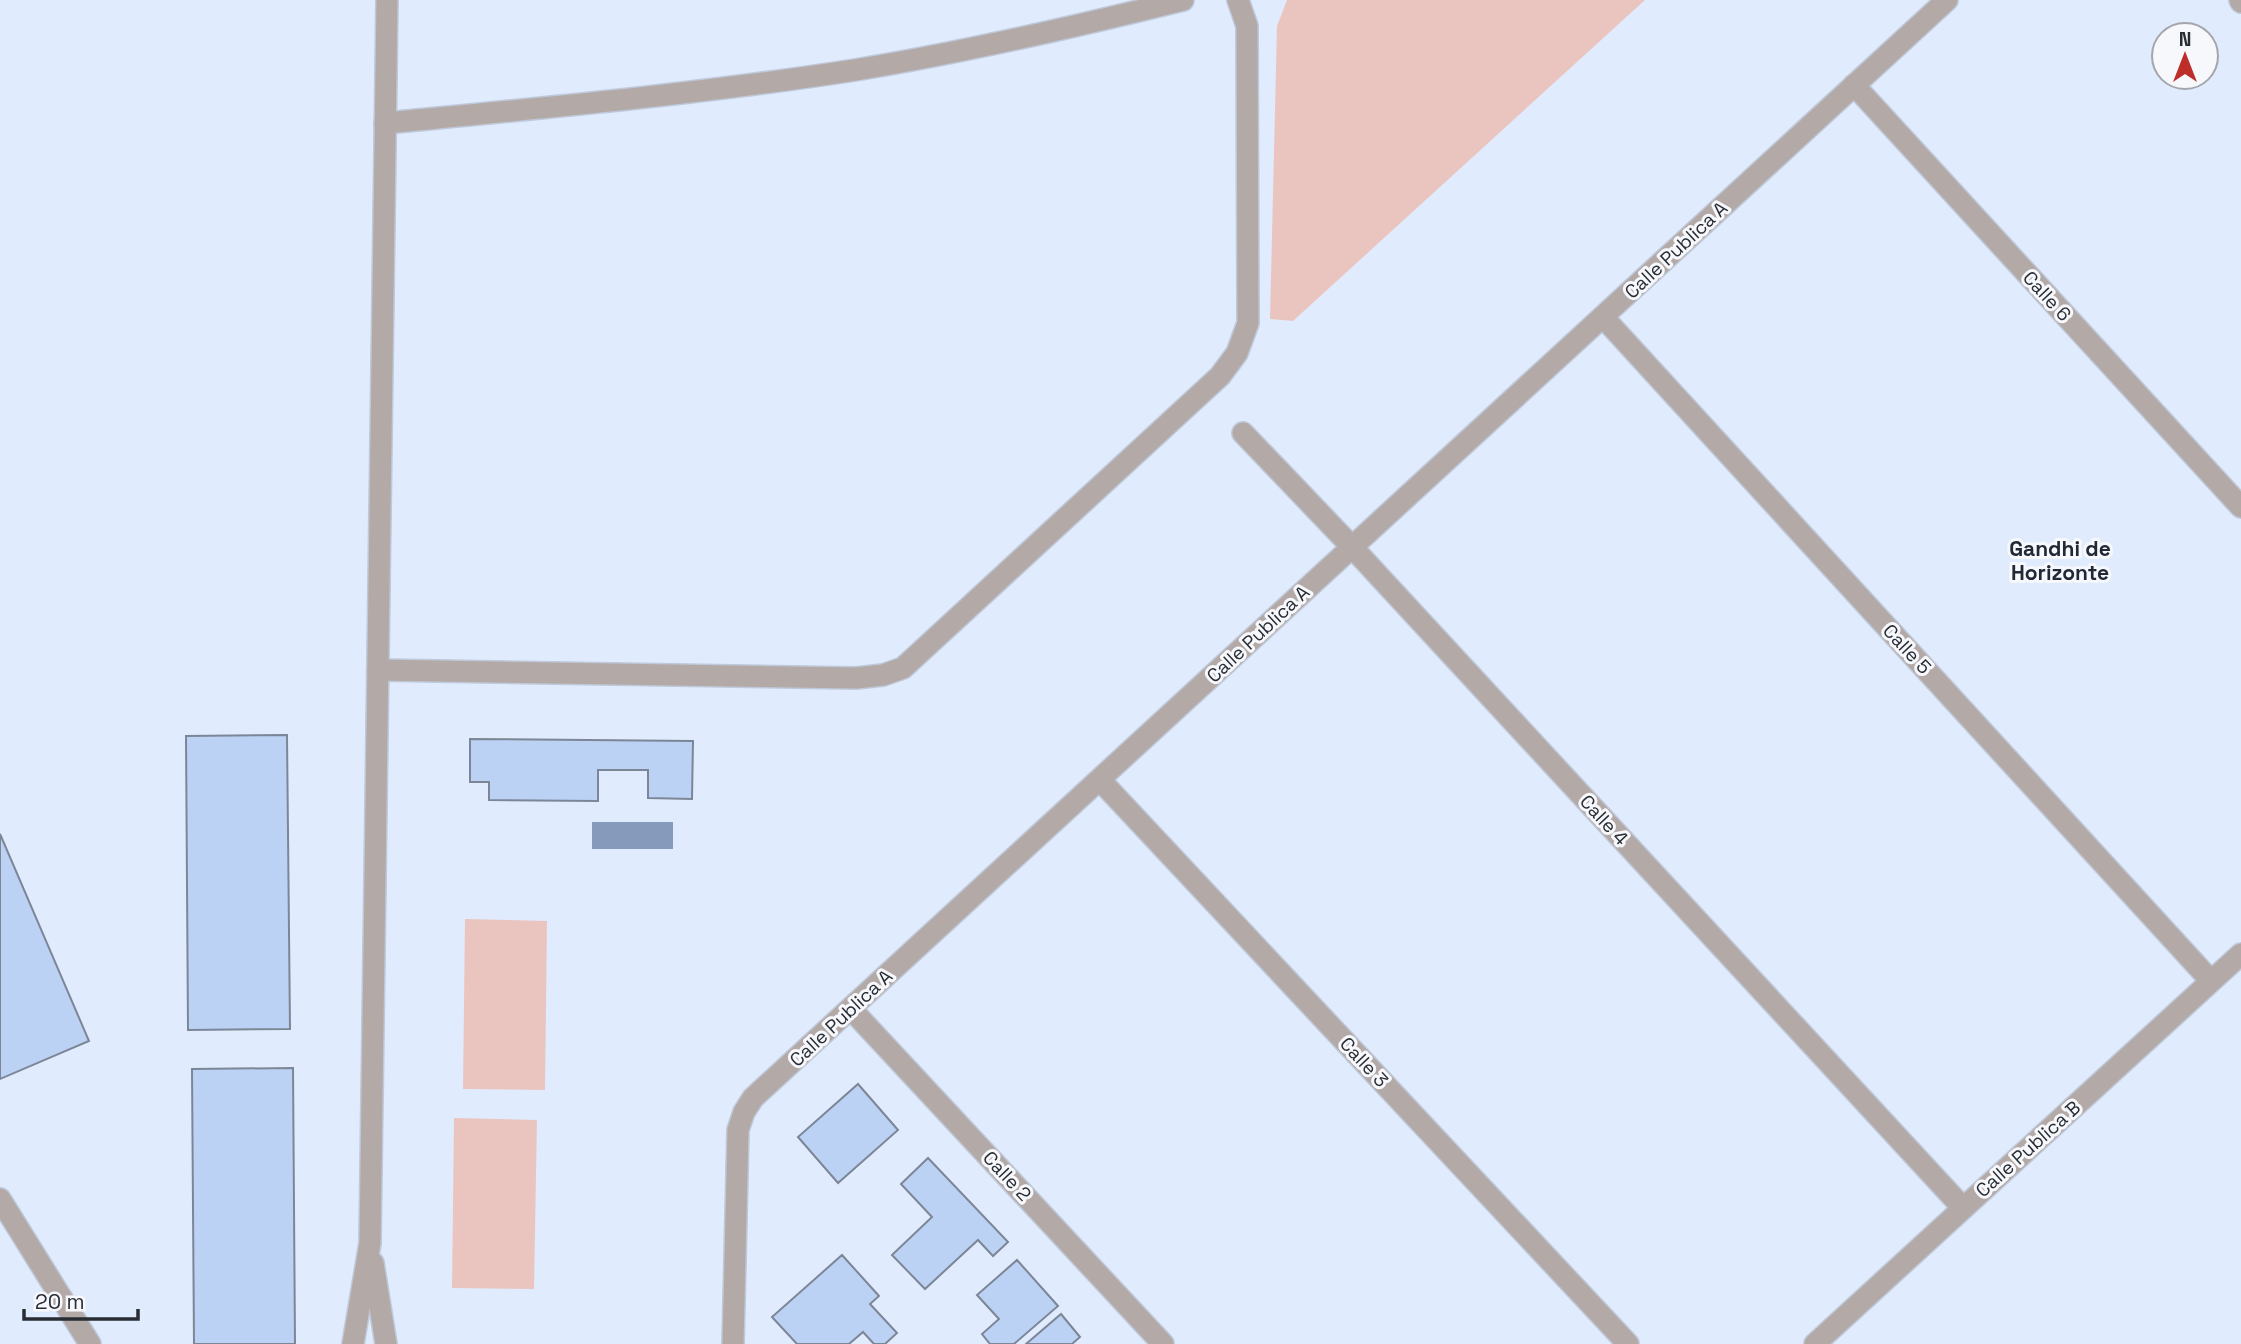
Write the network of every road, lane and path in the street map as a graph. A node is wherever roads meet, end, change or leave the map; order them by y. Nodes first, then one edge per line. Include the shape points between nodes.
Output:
1 (387, 0) edge
2 (1183, 0) edge
3 (1238, 0) edge
4 (1947, 0) edge
5 (1854, 85) junction
6 (386, 123) junction
7 (1603, 317) junction
8 (1243, 433) dead end
9 (2241, 507) edge
10 (1352, 547) junction
11 (378, 670) junction
12 (1100, 779) junction
13 (2241, 954) edge
14 (2211, 981) junction
15 (851, 1009) junction
16 (0, 1199) edge
17 (1963, 1208) junction
18 (370, 1243) junction
19 (90, 1344) edge
20 (354, 1344) edge
21 (386, 1344) edge
22 (733, 1344) edge
23 (1163, 1344) edge
24 (1628, 1344) edge
25 (1815, 1344) edge

1 - 6 street
2 - 6 street via 1044,34 856,69 692,92
3 - 11 street via 1247,26 1248,323 1237,353 1220,376 903,668 856,678
4 - 5 street, Calle Publica A
5 - 7 street, Calle Publica A
5 - 9 street, Calle 6
6 - 11 street
7 - 10 street, Calle Publica A
7 - 14 street, Calle 5
8 - 10 street, Calle 4
10 - 12 street, Calle Publica A
10 - 17 street, Calle 4
11 - 18 street
12 - 15 street, Calle Publica A
12 - 24 street, Calle 3
13 - 14 street, Calle Publica B
14 - 17 street, Calle Publica B
15 - 22 street, Calle Publica A via 753,1098 744,1112 738,1130
15 - 23 street, Calle 2
16 - 19 street
17 - 25 street, Calle Publica B
18 - 20 street
18 - 21 street

